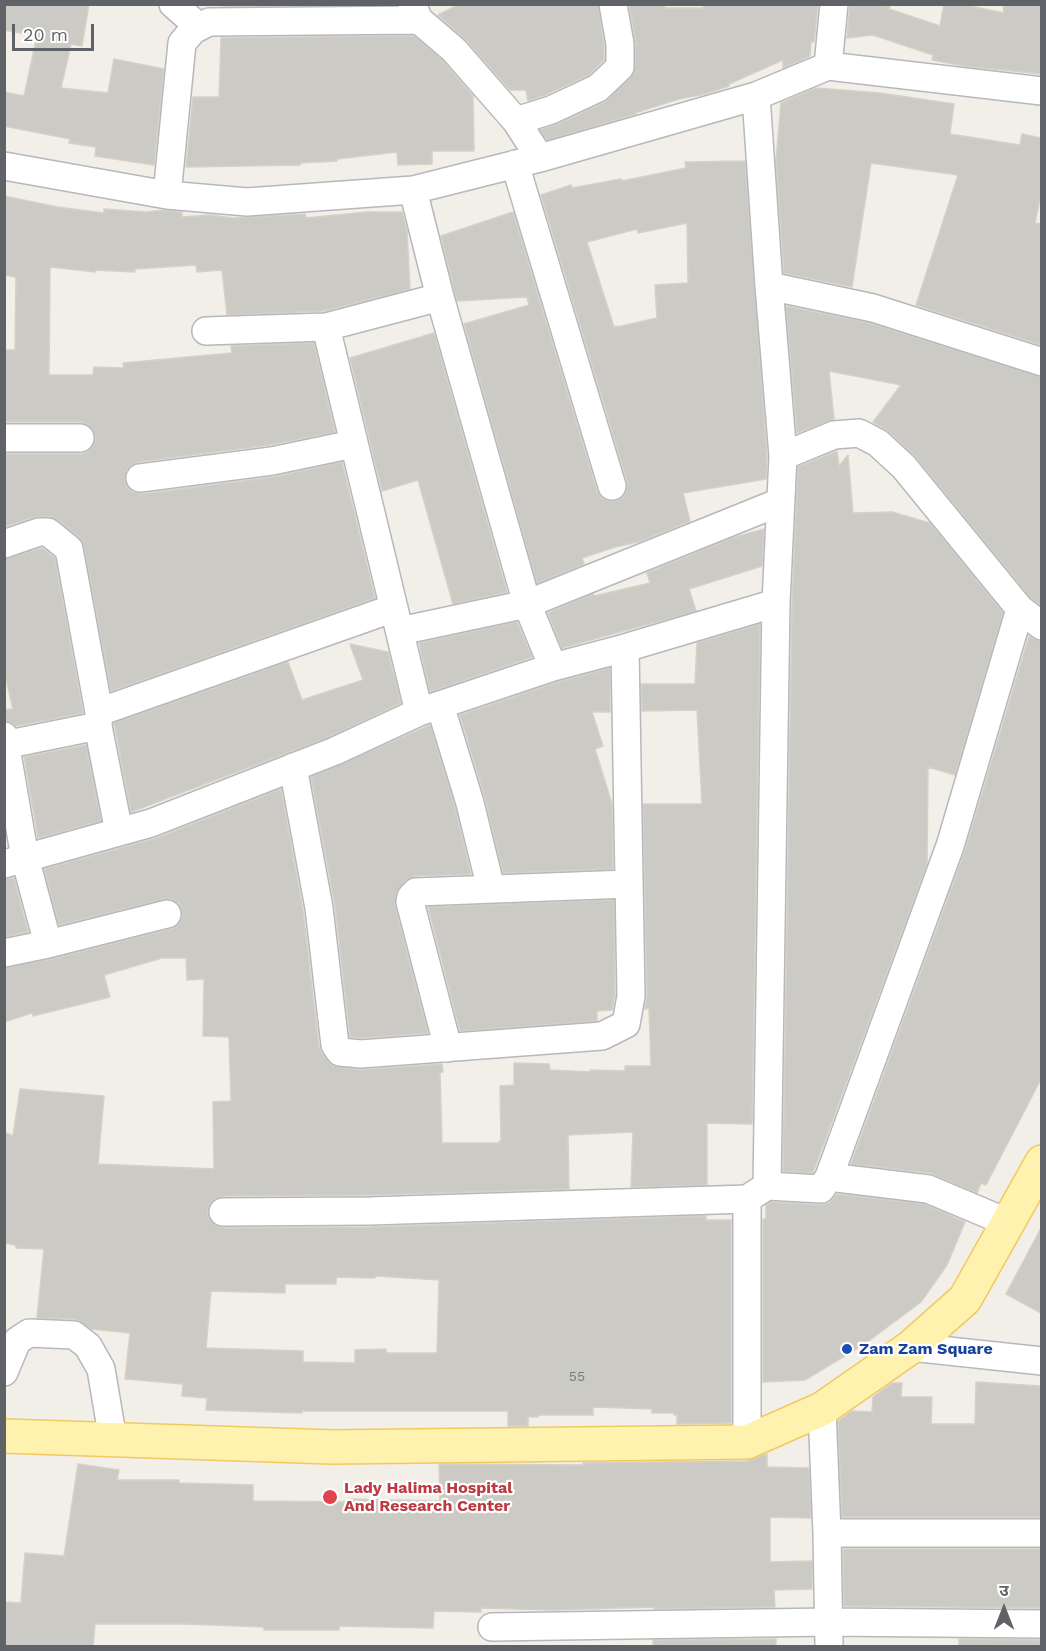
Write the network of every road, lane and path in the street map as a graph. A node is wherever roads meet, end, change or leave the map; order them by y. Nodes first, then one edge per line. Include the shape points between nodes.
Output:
1 (173, 4) edge
2 (613, 4) edge
3 (834, 4) edge
4 (416, 12) edge
5 (199, 27) junction
6 (828, 66) junction
7 (1041, 91) edge
8 (756, 96) junction
9 (516, 121) junction
10 (527, 161) junction
11 (4, 165) edge
12 (413, 190) junction
13 (167, 195) junction
14 (769, 286) junction
15 (440, 297) junction
16 (326, 327) junction
17 (206, 331) dead end
18 (1041, 362) edge
19 (4, 438) edge
20 (80, 438) dead end
21 (353, 444) junction
22 (783, 456) junction
23 (140, 478) dead end
24 (612, 486) dead end
25 (780, 502) junction
26 (4, 544) edge
27 (776, 603) junction
28 (527, 604) junction
29 (1031, 617) edge
30 (397, 619) junction
31 (626, 648) junction
32 (553, 667) junction
33 (430, 708) junction
34 (99, 719) junction
35 (5, 742) edge
36 (293, 767) junction
37 (119, 832) junction
38 (15, 861) edge
39 (628, 884) junction
40 (491, 889) junction
41 (167, 914) dead end
42 (48, 945) junction
43 (4, 953) edge
44 (448, 1048) junction
45 (1041, 1162) edge
46 (830, 1177) junction
47 (757, 1193) junction
48 (222, 1212) dead end
49 (1009, 1223) junction
50 (910, 1347) junction
51 (1041, 1361) edge
52 (4, 1372) edge
53 (822, 1409) junction
54 (4, 1436) edge
55 (113, 1440) junction
56 (747, 1442) junction
57 (827, 1533) junction
58 (1041, 1533) edge
59 (1041, 1624) edge
60 (492, 1627) dead end
61 (829, 1635) edge

1 - 5 street
2 - 9 street via 620,67 598,88
3 - 6 street
4 - 5 street via 208,22
4 - 9 street
5 - 13 street via 182,43
6 - 7 street
6 - 8 street
8 - 10 street
8 - 14 street
9 - 10 street
10 - 12 street
10 - 24 street
11 - 13 street
12 - 13 street via 247,202
12 - 15 street
14 - 18 street via 873,308
14 - 22 street
15 - 16 street
15 - 28 street
16 - 17 street
16 - 21 street
19 - 20 street
21 - 23 street via 272,461
21 - 30 street
22 - 25 street
22 - 29 street via 834,435 859,433 878,443 904,467
25 - 27 street
25 - 28 street
26 - 34 street via 48,532 69,549
27 - 31 street
27 - 47 street
28 - 30 street
28 - 32 street
29 - 46 street
30 - 33 street
30 - 34 street
31 - 32 street
31 - 39 street
32 - 33 street
33 - 36 street
33 - 40 street via 470,803
34 - 35 street
34 - 37 street
35 - 38 street
36 - 37 street
36 - 44 street via 319,908 335,1045 340,1052 362,1054
37 - 38 street
38 - 42 street
39 - 40 street
39 - 44 street via 631,996 626,1024 602,1036
40 - 44 street via 416,892 411,897
41 - 42 street
42 - 43 street
45 - 49 main road
46 - 47 street via 821,1189
46 - 49 street via 928,1189
47 - 48 street via 370,1211
47 - 56 street
49 - 50 main road via 965,1299
50 - 51 street
50 - 53 main road
52 - 55 street via 17,1341 29,1333 74,1335 88,1346 101,1369
53 - 56 main road
53 - 57 street
54 - 55 main road
55 - 56 main road via 332,1447
57 - 58 street
57 - 61 street
59 - 61 street
60 - 61 street

